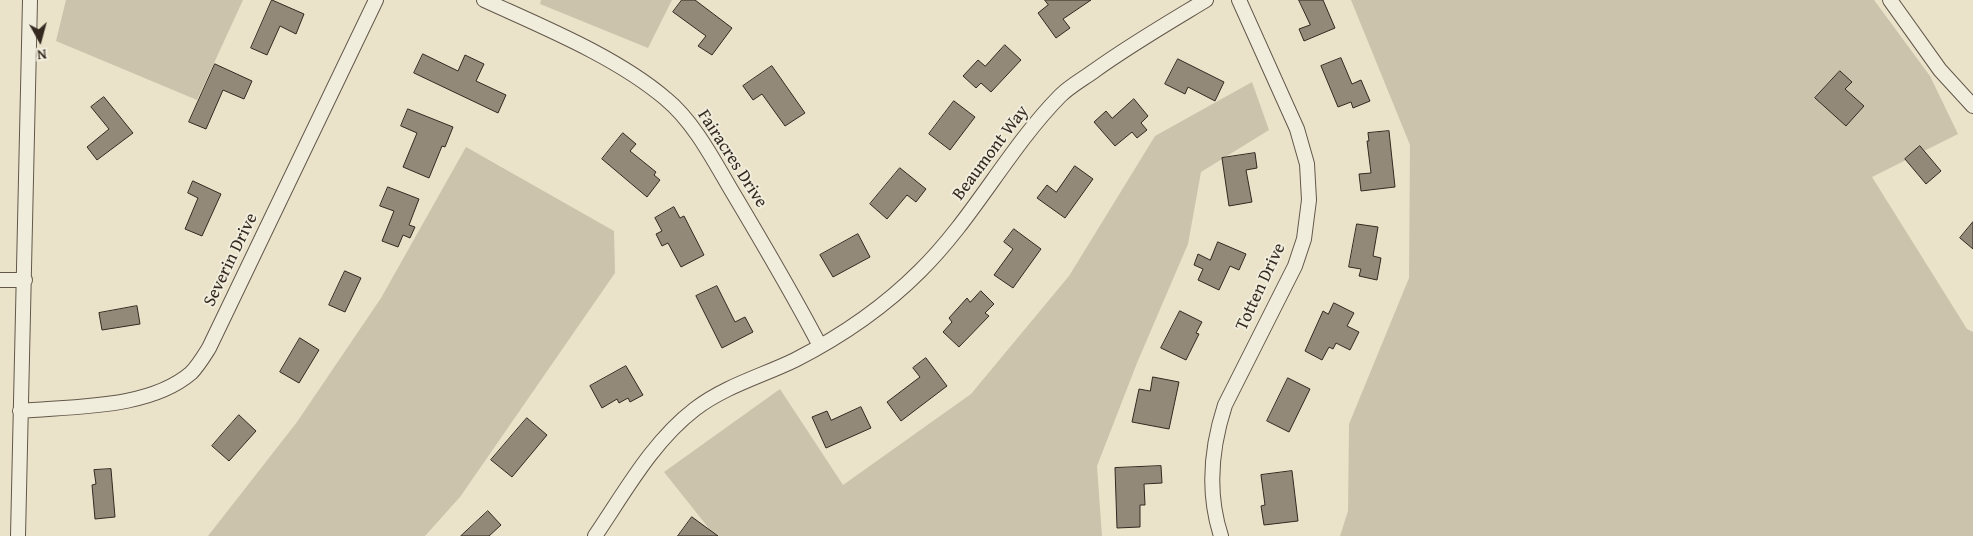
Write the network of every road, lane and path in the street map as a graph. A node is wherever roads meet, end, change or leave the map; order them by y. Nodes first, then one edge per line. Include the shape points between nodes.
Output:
1 (30, 0) edge
2 (376, 0) edge
3 (484, 0) edge
4 (1206, 0) edge
5 (1238, 0) edge
6 (1890, 0) edge
7 (1973, 106) edge
8 (0, 280) edge
9 (24, 280) junction
10 (820, 346) junction
11 (20, 410) junction
12 (18, 536) edge
13 (595, 536) edge
14 (1221, 536) edge

1 - 9 street
2 - 11 street, Severin Drive via 210,348 191,372 158,393 133,401
3 - 10 street, Fairacres Drive via 620,66 667,99 706,148 786,280
4 - 10 street, Beaumont Way via 1129,46 1063,94 1044,113 921,271 871,314
5 - 14 street, Totten Drive via 1297,129 1307,164 1309,200 1304,239 1295,266 1219,422 1212,462 1213,492
6 - 7 street via 1940,70
8 - 9 street
9 - 11 street
10 - 13 street, Beaumont Way via 722,391 696,408 653,452
11 - 12 street

